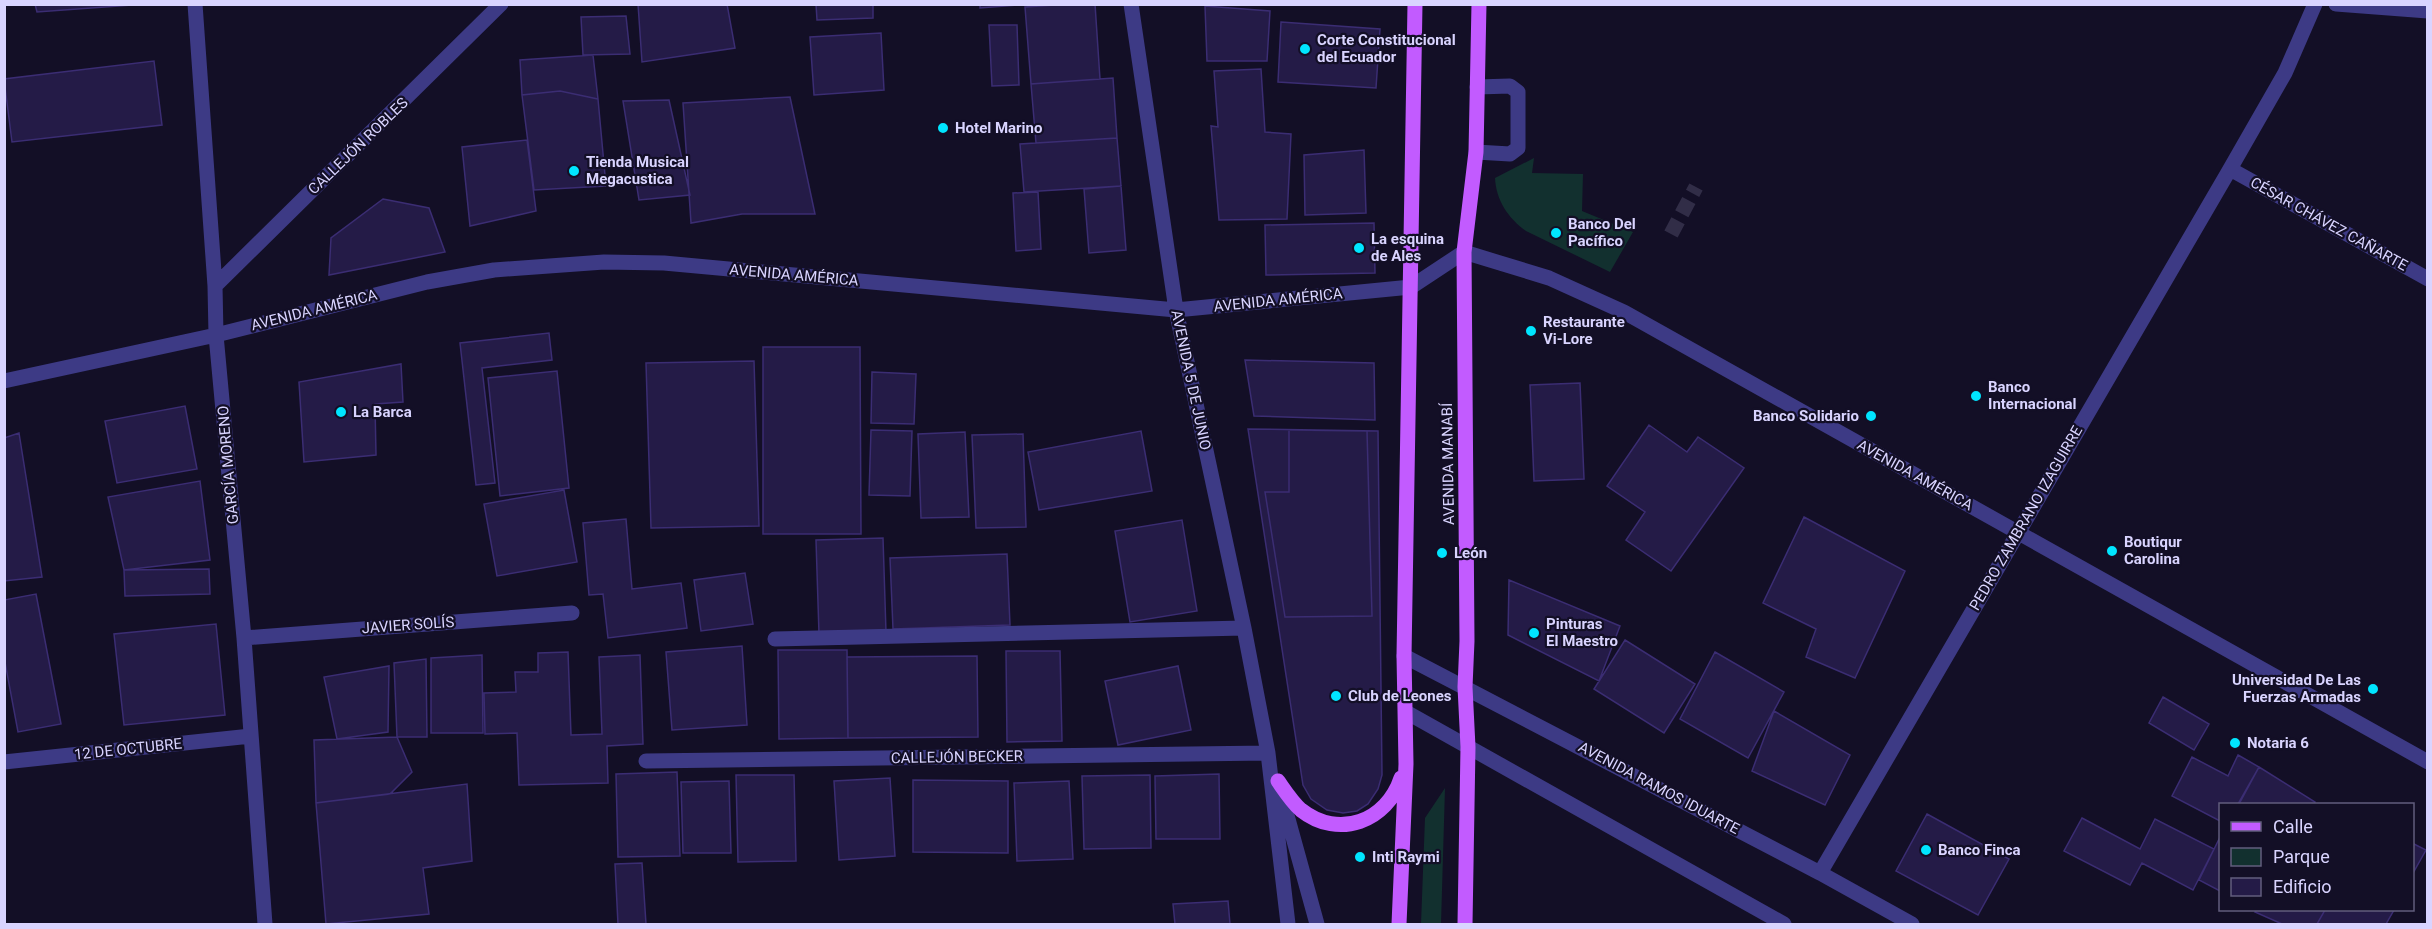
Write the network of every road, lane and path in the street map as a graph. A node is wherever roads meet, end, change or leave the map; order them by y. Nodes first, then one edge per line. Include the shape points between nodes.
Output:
1 (195, 4) edge
2 (501, 4) edge
3 (1131, 4) edge
4 (1415, 4) edge
5 (1479, 4) edge
6 (2315, 4) edge
7 (2336, 4) edge
8 (2427, 10) edge
9 (1477, 87) junction
10 (1476, 152) junction
11 (2230, 169) junction
12 (1464, 252) junction
13 (2427, 279) edge
14 (215, 286) junction
15 (1411, 287) junction
16 (1176, 310) junction
17 (216, 335) junction
18 (4, 381) edge
19 (2017, 532) junction
20 (572, 613) dead end
21 (1244, 628) junction
22 (244, 638) junction
23 (775, 639) dead end
24 (1404, 656) junction
25 (1465, 687) junction
26 (1406, 712) junction
27 (251, 736) junction
28 (1468, 747) junction
29 (1268, 753) junction
30 (646, 760) dead end
31 (4, 762) edge
32 (2427, 762) edge
33 (1406, 764) junction
34 (1278, 781) junction
35 (1820, 873) junction
36 (265, 924) edge
37 (1288, 924) edge
38 (1317, 924) edge
39 (1400, 924) edge
40 (1465, 924) edge
41 (1785, 924) edge
42 (1912, 924) edge

1 - 14 street, GARCÍA MORENO
2 - 14 street, CALLEJÓN ROBLES
3 - 16 street, AVENIDA 5 DE JUNIO
4 - 15 main road
5 - 9 main road, AVENIDA MANABÍ
6 - 11 street, PEDRO ZAMBRANO IZAGUIRRE via 2285,73
7 - 8 street
9 - 10 main road, AVENIDA MANABÍ
9 - 10 street via 1510,86 1518,92 1518,148 1510,154
10 - 12 main road, AVENIDA MANABÍ
11 - 13 street, CÉSAR CHÁVEZ CAÑARTE
11 - 19 street, PEDRO ZAMBRANO IZAGUIRRE
12 - 15 street, AVENIDA AMÉRICA
12 - 19 street, AVENIDA AMÉRICA via 1549,278 1624,312
12 - 25 main road, AVENIDA MANABÍ
14 - 17 street, GARCÍA MORENO
15 - 16 street, AVENIDA AMÉRICA
15 - 24 main road
16 - 17 street, AVENIDA AMÉRICA via 664,262 604,262 494,270 427,282
16 - 21 street, AVENIDA 5 DE JUNIO
17 - 18 street, AVENIDA AMÉRICA
17 - 22 street, GARCÍA MORENO
19 - 32 street, AVENIDA AMÉRICA
19 - 35 street, PEDRO ZAMBRANO IZAGUIRRE
20 - 22 street, JAVIER SOLÍS
21 - 23 street
21 - 29 street, AVENIDA 5 DE JUNIO
22 - 27 street, GARCÍA MORENO
24 - 25 street, AVENIDA RAMOS IDUARTE
24 - 26 main road
25 - 28 main road, AVENIDA MANABÍ
25 - 35 street, AVENIDA RAMOS IDUARTE
26 - 28 street
26 - 33 main road
27 - 31 street, 12 DE OCTUBRE
27 - 36 street, GARCÍA MORENO
28 - 40 main road, AVENIDA MANABÍ
28 - 41 street
29 - 30 street, CALLEJÓN BECKER
29 - 34 street, AVENIDA 5 DE JUNIO
29 - 37 street, AVENIDA 5 DE JUNIO
33 - 34 main road via 1388,804 1374,816 1343,826 1314,819 1301,810
33 - 39 main road
34 - 38 street, AVENIDA 5 DE JUNIO
35 - 42 street, AVENIDA RAMOS IDUARTE

